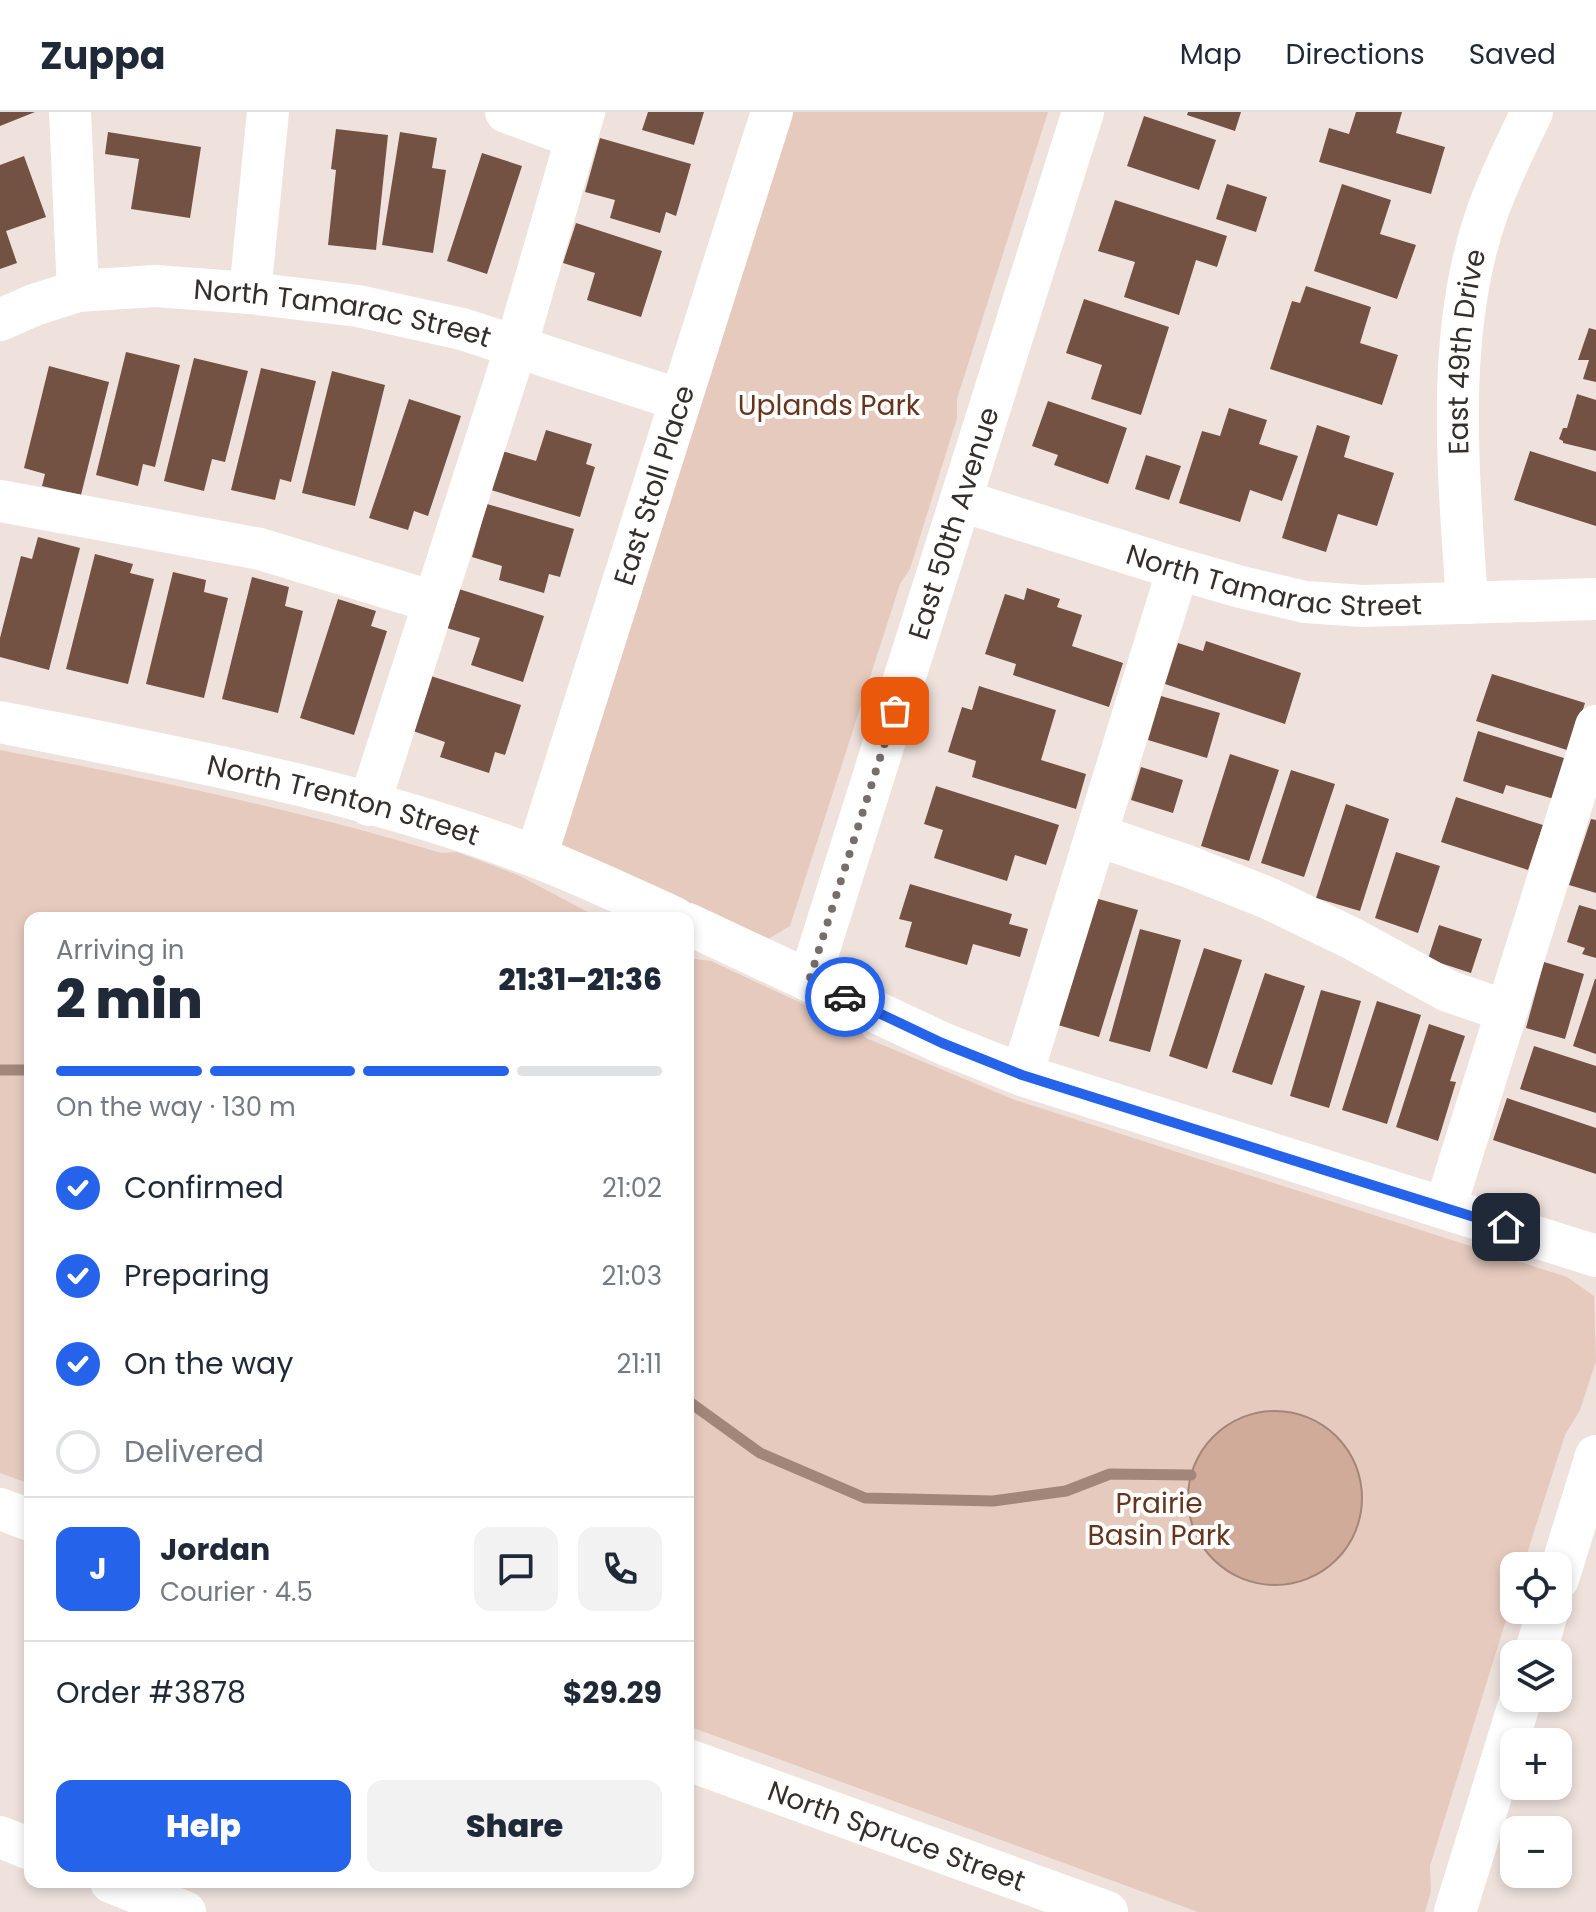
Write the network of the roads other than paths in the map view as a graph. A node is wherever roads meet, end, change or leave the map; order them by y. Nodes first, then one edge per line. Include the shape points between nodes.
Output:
1 (70, 112) edge
2 (268, 112) edge
3 (506, 112) edge
4 (772, 112) edge
5 (1083, 112) edge
6 (1532, 112) edge
7 (581, 125) edge
8 (78, 291) junction
9 (250, 293) junction
10 (0, 320) edge
11 (516, 347) junction
12 (680, 400) junction
13 (0, 501) edge
14 (962, 501) junction
15 (1178, 569) junction
16 (1596, 599) edge
17 (434, 602) junction
18 (1467, 603) junction
19 (0, 722) edge
20 (1596, 726) edge
21 (369, 805) junction
22 (1096, 835) junction
23 (536, 857) junction
24 (661, 912) edge
25 (694, 927) edge
26 (809, 981) junction
27 (1506, 1011) junction
28 (1022, 1075) junction
29 (1445, 1208) junction
30 (1596, 1256) edge
31 (1596, 1456) edge
32 (0, 1509) edge
33 (24, 1518) edge
34 (1566, 1552) edge
35 (1517, 1712) edge
36 (694, 1762) edge
37 (0, 1837) edge
38 (24, 1847) edge
39 (126, 1888) edge
40 (185, 1912) edge
41 (1107, 1912) edge
42 (1455, 1912) edge

1 - 8 street
2 - 9 street
3 - 7 street
4 - 12 street, East Stoll Place
5 - 14 street, East 50th Avenue
6 - 18 street, East 49th Drive via 1487,214 1460,351 1459,463
7 - 11 street
8 - 9 street, North Tamarac Street via 155,286
8 - 10 street, North Tamarac Street
9 - 11 street, North Tamarac Street via 358,306
11 - 12 street, North Tamarac Street
11 - 17 street
12 - 23 street, East Stoll Place
13 - 17 street via 260,549
14 - 15 street, North Tamarac Street
14 - 26 street, East 50th Avenue
15 - 18 street, North Tamarac Street via 1305,602
15 - 22 street
16 - 18 street, North Tamarac Street
17 - 21 street
19 - 21 street, North Trenton Street
20 - 27 street
21 - 23 street, North Trenton Street
22 - 27 street via 1268,898 1448,991
22 - 28 street
23 - 24 street, North Trenton Street
25 - 26 street
26 - 28 street
27 - 29 street
28 - 29 street
29 - 30 street
31 - 34 street
32 - 33 street
35 - 42 street
36 - 41 street, North Spruce Street
37 - 38 street
39 - 40 street

